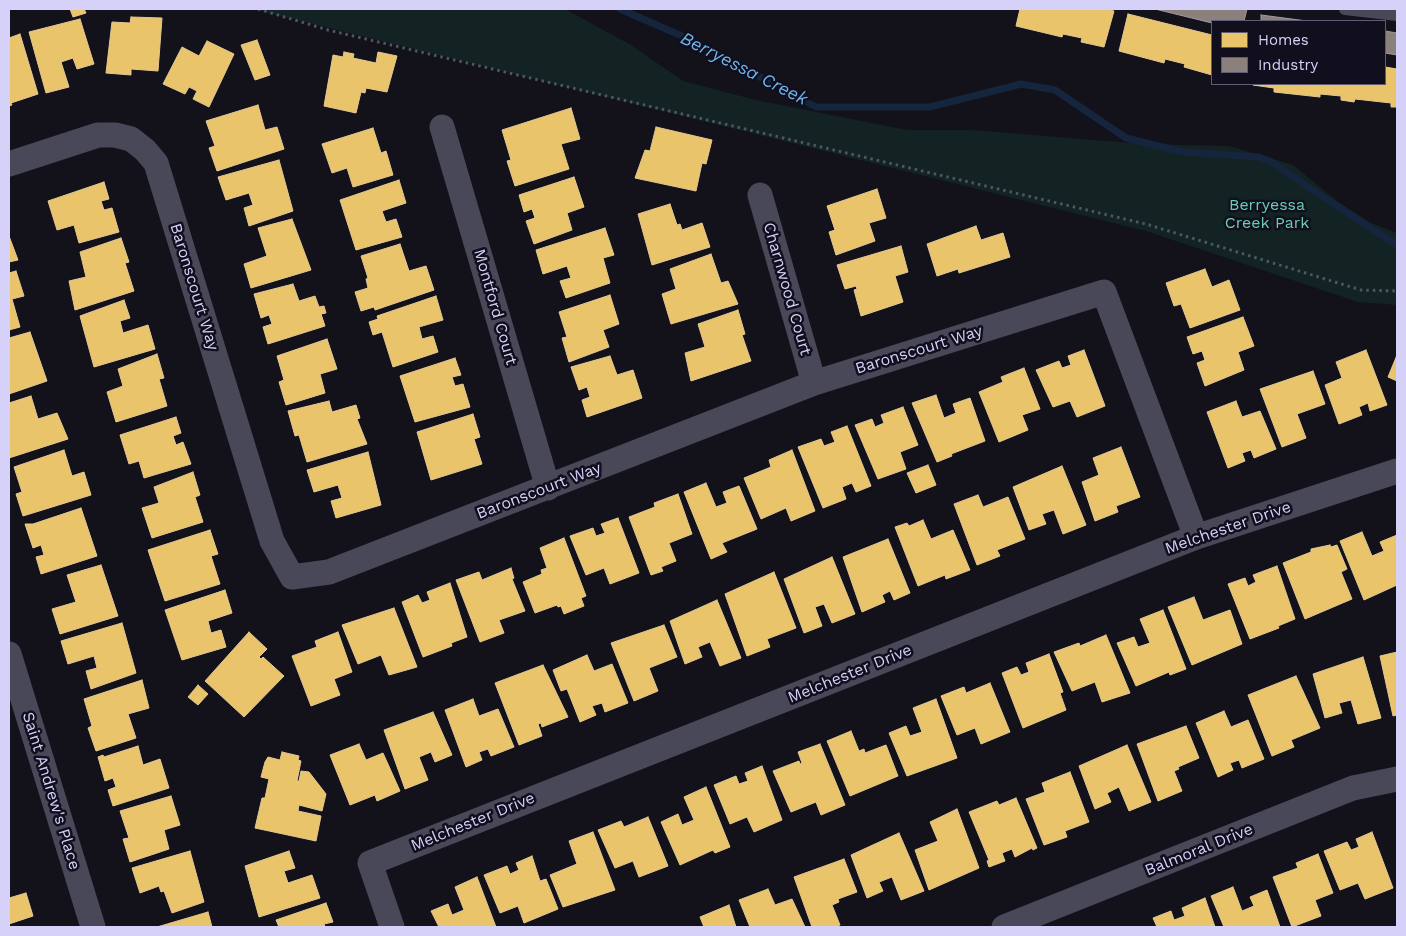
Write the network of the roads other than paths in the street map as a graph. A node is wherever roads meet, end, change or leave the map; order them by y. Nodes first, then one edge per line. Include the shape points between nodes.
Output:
1 (1345, 9) edge
2 (1364, 11) edge
3 (1397, 15) edge
4 (442, 127) dead end
5 (9, 164) edge
6 (760, 195) dead end
7 (814, 383) junction
8 (1397, 471) edge
9 (548, 488) junction
10 (1196, 537) junction
11 (9, 654) edge
12 (1397, 779) edge
13 (93, 927) edge
14 (392, 927) edge
15 (1004, 927) edge

1 - 2 lane
2 - 3 lane
4 - 9 street, Montford Court
5 - 9 street, Baronscourt Way via 98,136 115,135 132,139 156,163 272,541 292,577 329,572
6 - 7 street, Charnwood Court
7 - 9 street, Baronscourt Way
7 - 10 street, Baronscourt Way via 1104,292
8 - 10 street, Melchester Drive
10 - 14 street, Melchester Drive via 370,863
11 - 13 street, Saint Andrew's Place
12 - 15 street, Balmoral Drive via 1353,788

